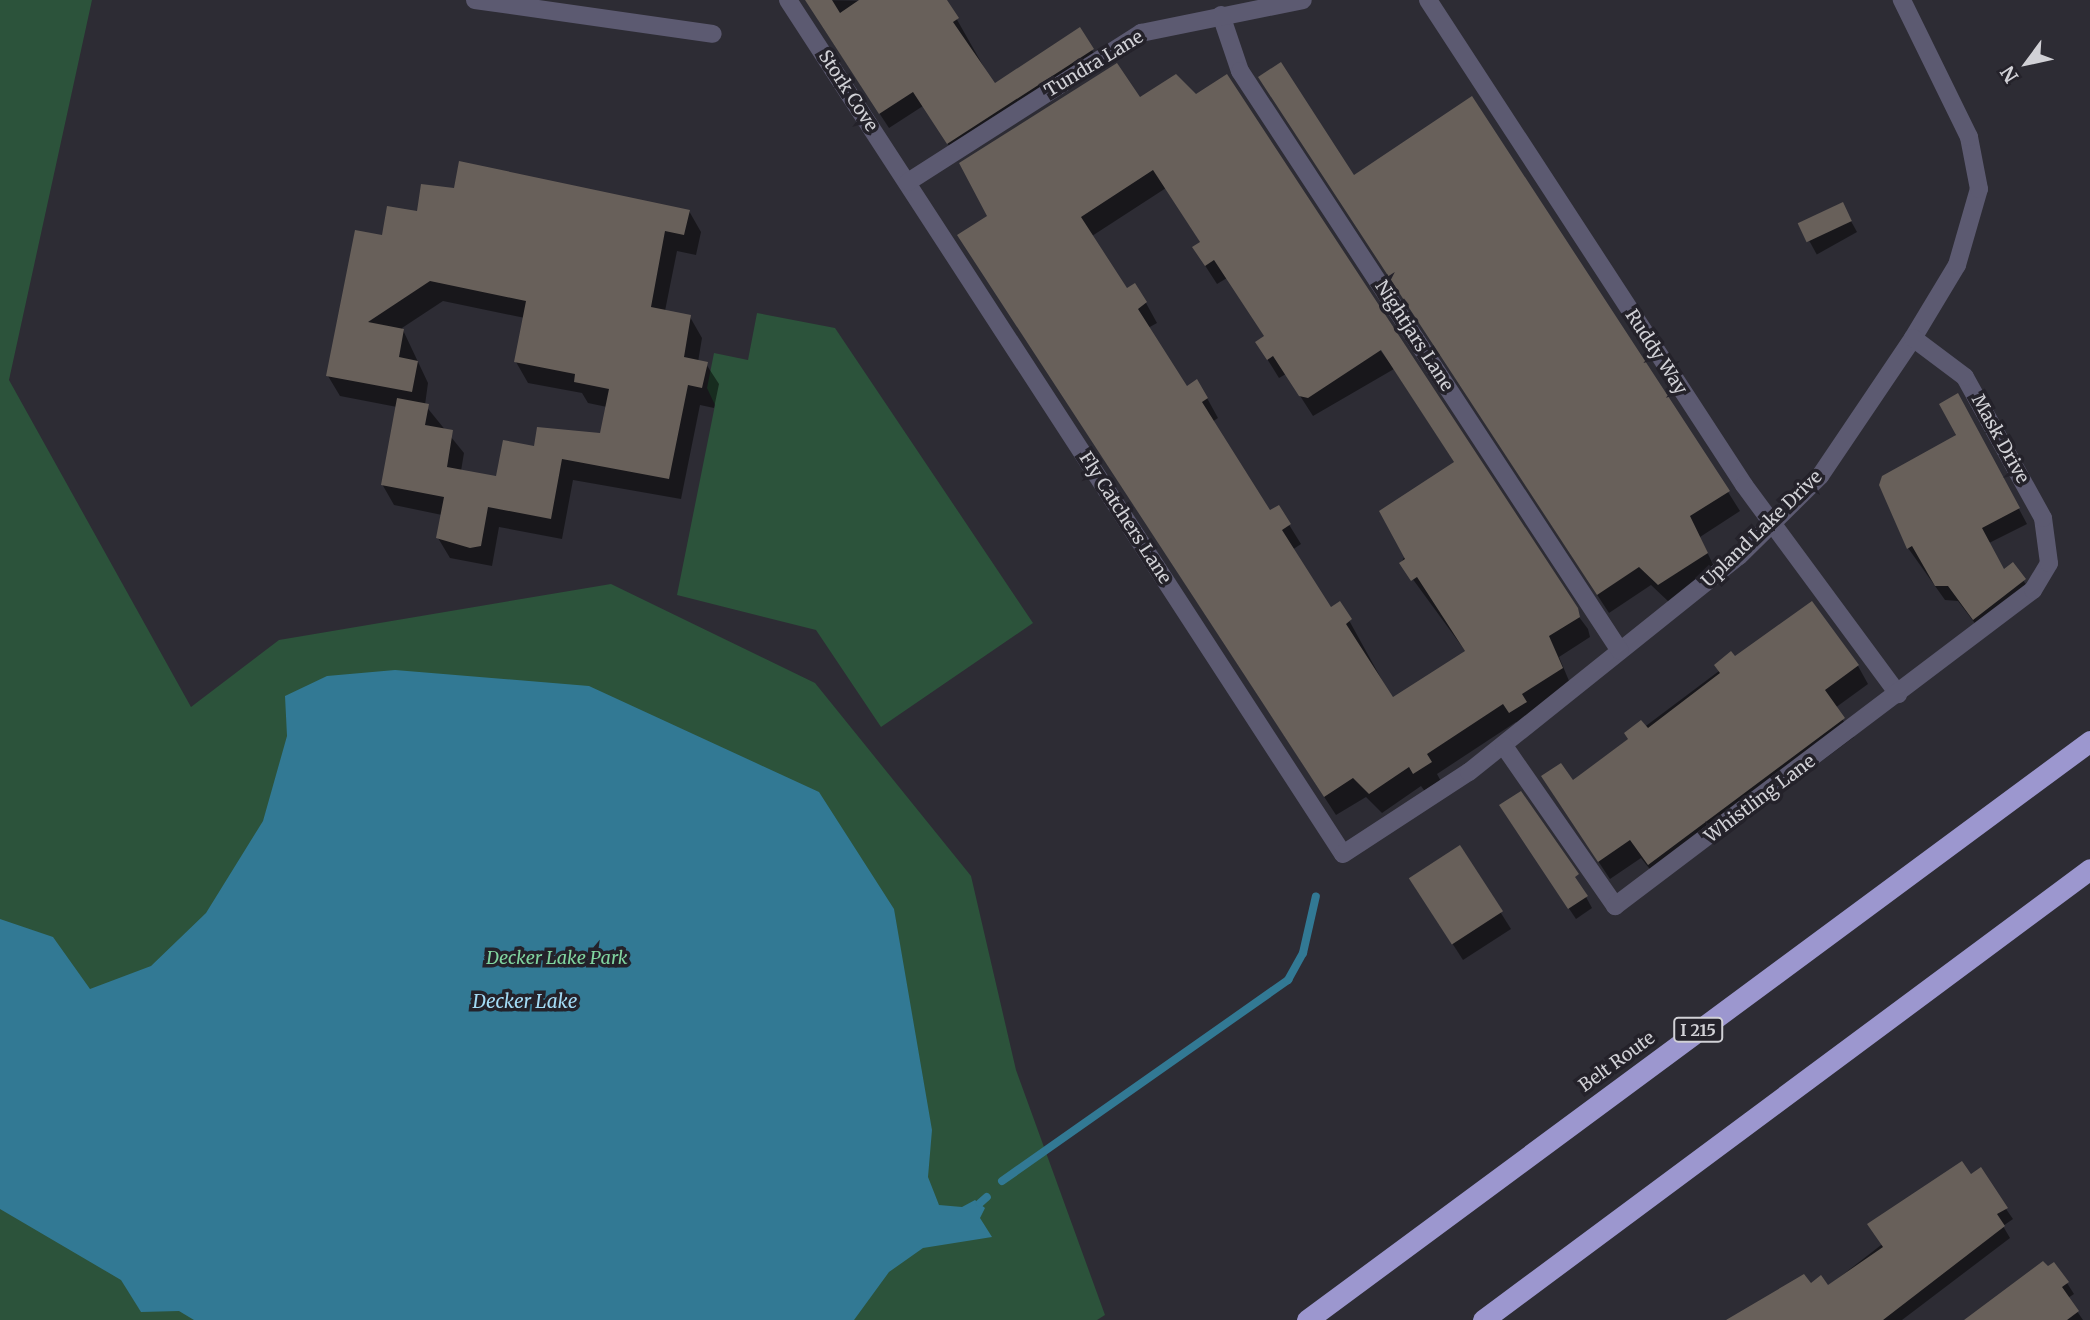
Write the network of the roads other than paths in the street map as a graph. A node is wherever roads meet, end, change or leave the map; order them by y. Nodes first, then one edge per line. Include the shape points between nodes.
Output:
1 (475, 0) edge
2 (788, 0) edge
3 (1303, 0) edge
4 (1428, 0) edge
5 (1902, 0) edge
6 (1222, 15) junction
7 (713, 34) dead end
8 (908, 182) junction
9 (1913, 338) junction
10 (1772, 525) junction
11 (2049, 563) joint
12 (1620, 651) junction
13 (1898, 694) junction
14 (2090, 741) edge
15 (1504, 746) junction
16 (1343, 854) joint
17 (2090, 869) edge
18 (1307, 1320) edge
19 (1483, 1320) edge

1 - 7 street
2 - 8 street, Stork Cove
3 - 6 street, Tundra Lane
4 - 10 street, Ruddy Way
5 - 9 street, Upland Lake Drive via 1969,137 1979,190 1957,265
6 - 8 street, Tundra Lane via 1141,33
6 - 12 street, Nightjars Lane via 1240,71
8 - 16 street, Fly Catchers Lane
9 - 10 street, Upland Lake Drive via 1820,476
9 - 11 street, Mask Drive via 1972,388 2043,518
10 - 12 street, Upland Lake Drive
10 - 13 street, Ruddy Way
11 - 13 street, Whistling Lane via 2023,599
12 - 15 street, Upland Lake Drive
13 - 15 street, Whistling Lane via 1615,906
14 - 18 highway, Belt Route / I 215
15 - 16 street, Upland Lake Drive
17 - 19 highway

